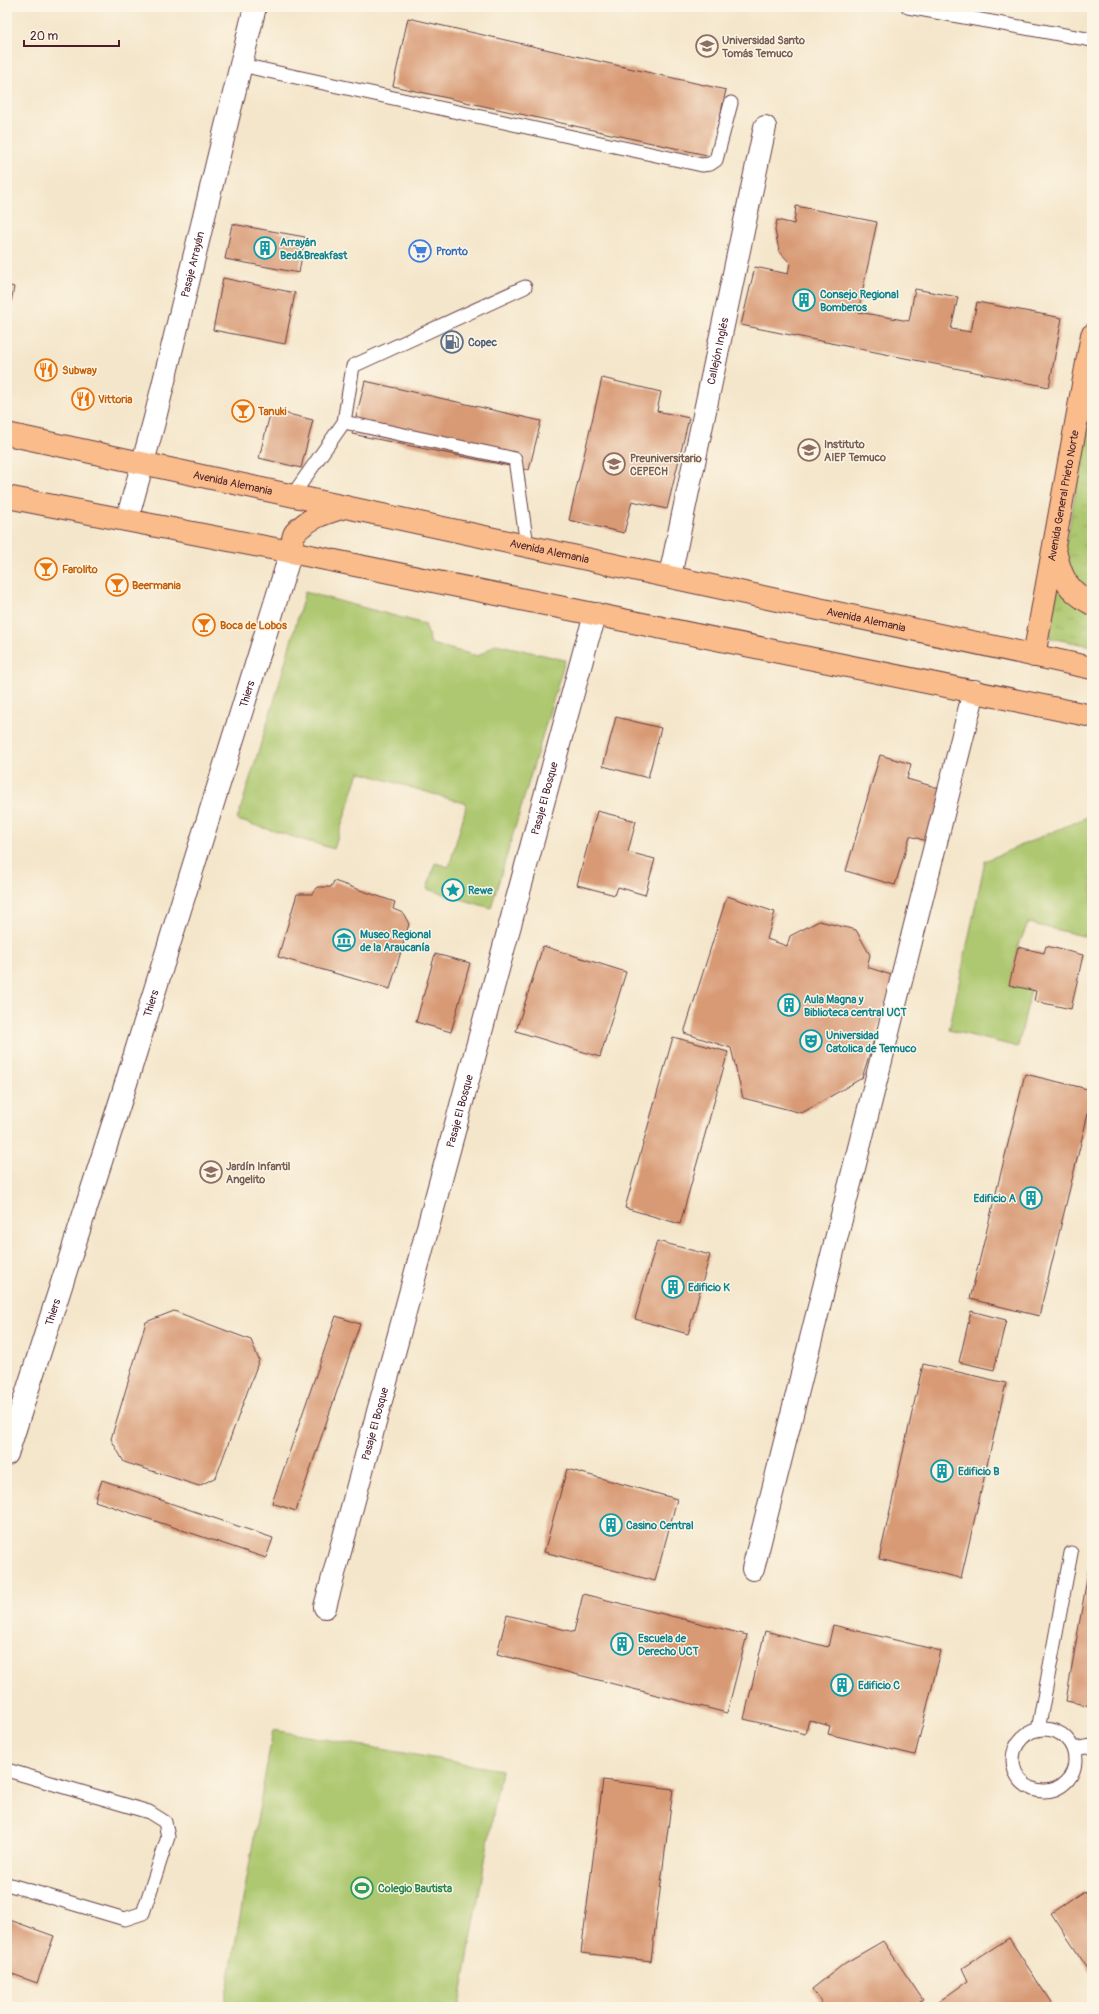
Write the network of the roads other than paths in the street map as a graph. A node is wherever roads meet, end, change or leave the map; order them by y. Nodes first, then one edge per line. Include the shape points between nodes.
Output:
1 (255, 7) edge
2 (908, 7) edge
3 (1092, 40) edge
4 (241, 65) junction
5 (731, 103) dead end
6 (765, 126) dead end
7 (525, 287) dead end
8 (1092, 335) edge
9 (344, 422) junction
10 (7, 434) edge
11 (144, 463) junction
12 (292, 496) junction
13 (7, 497) edge
14 (345, 508) junction
15 (127, 520) junction
16 (1054, 545) junction
17 (527, 546) junction
18 (291, 552) junction
19 (670, 576) junction
20 (1092, 604) edge
21 (596, 614) junction
22 (1034, 656) junction
23 (1092, 668) edge
24 (974, 691) junction
25 (1085, 712) edge
26 (7, 1454) edge
27 (1071, 1553) dead end
28 (754, 1569) dead end
29 (325, 1607) dead end
30 (1038, 1730) junction
31 (1092, 1746) edge
32 (1073, 1749) junction
33 (7, 1770) edge
34 (7, 1884) edge

1 - 4 street, Pasaje Arrayán
2 - 3 lane
4 - 5 lane via 702,165 716,160
4 - 11 street, Pasaje Arrayán
6 - 19 street, Callejón Inglés
7 - 9 lane via 353,366
8 - 16 main road, Avenida General Prieto Norte
9 - 12 lane
9 - 17 lane via 515,459
10 - 11 main road, Avenida Alemania
11 - 12 main road, Avenida Alemania
11 - 15 street, Pasaje Arrayán
12 - 14 main road, Avenida Alemania
13 - 15 main road
14 - 17 main road, Avenida Alemania
14 - 18 main road via 326,513 308,522 294,534
15 - 18 main road
16 - 20 main road via 1061,575 1079,597
16 - 22 main road, Avenida General Prieto Norte
17 - 19 main road, Avenida Alemania
18 - 21 main road
18 - 26 street, Thiers
19 - 22 main road, Avenida Alemania
21 - 24 main road
21 - 29 street, Pasaje El Bosque
22 - 23 main road, Avenida Alemania
24 - 25 main road
24 - 28 street
27 - 30 lane
30 - 32 lane via 1051,1730 1062,1734
30 - 32 lane via 1027,1734 1018,1743 1014,1754 1014,1767 1018,1778 1027,1786 1039,1791 1051,1791 1062,1786 1071,1778 1075,1766
31 - 32 lane
33 - 34 lane via 149,1812 165,1822 168,1838 143,1913 125,1919

